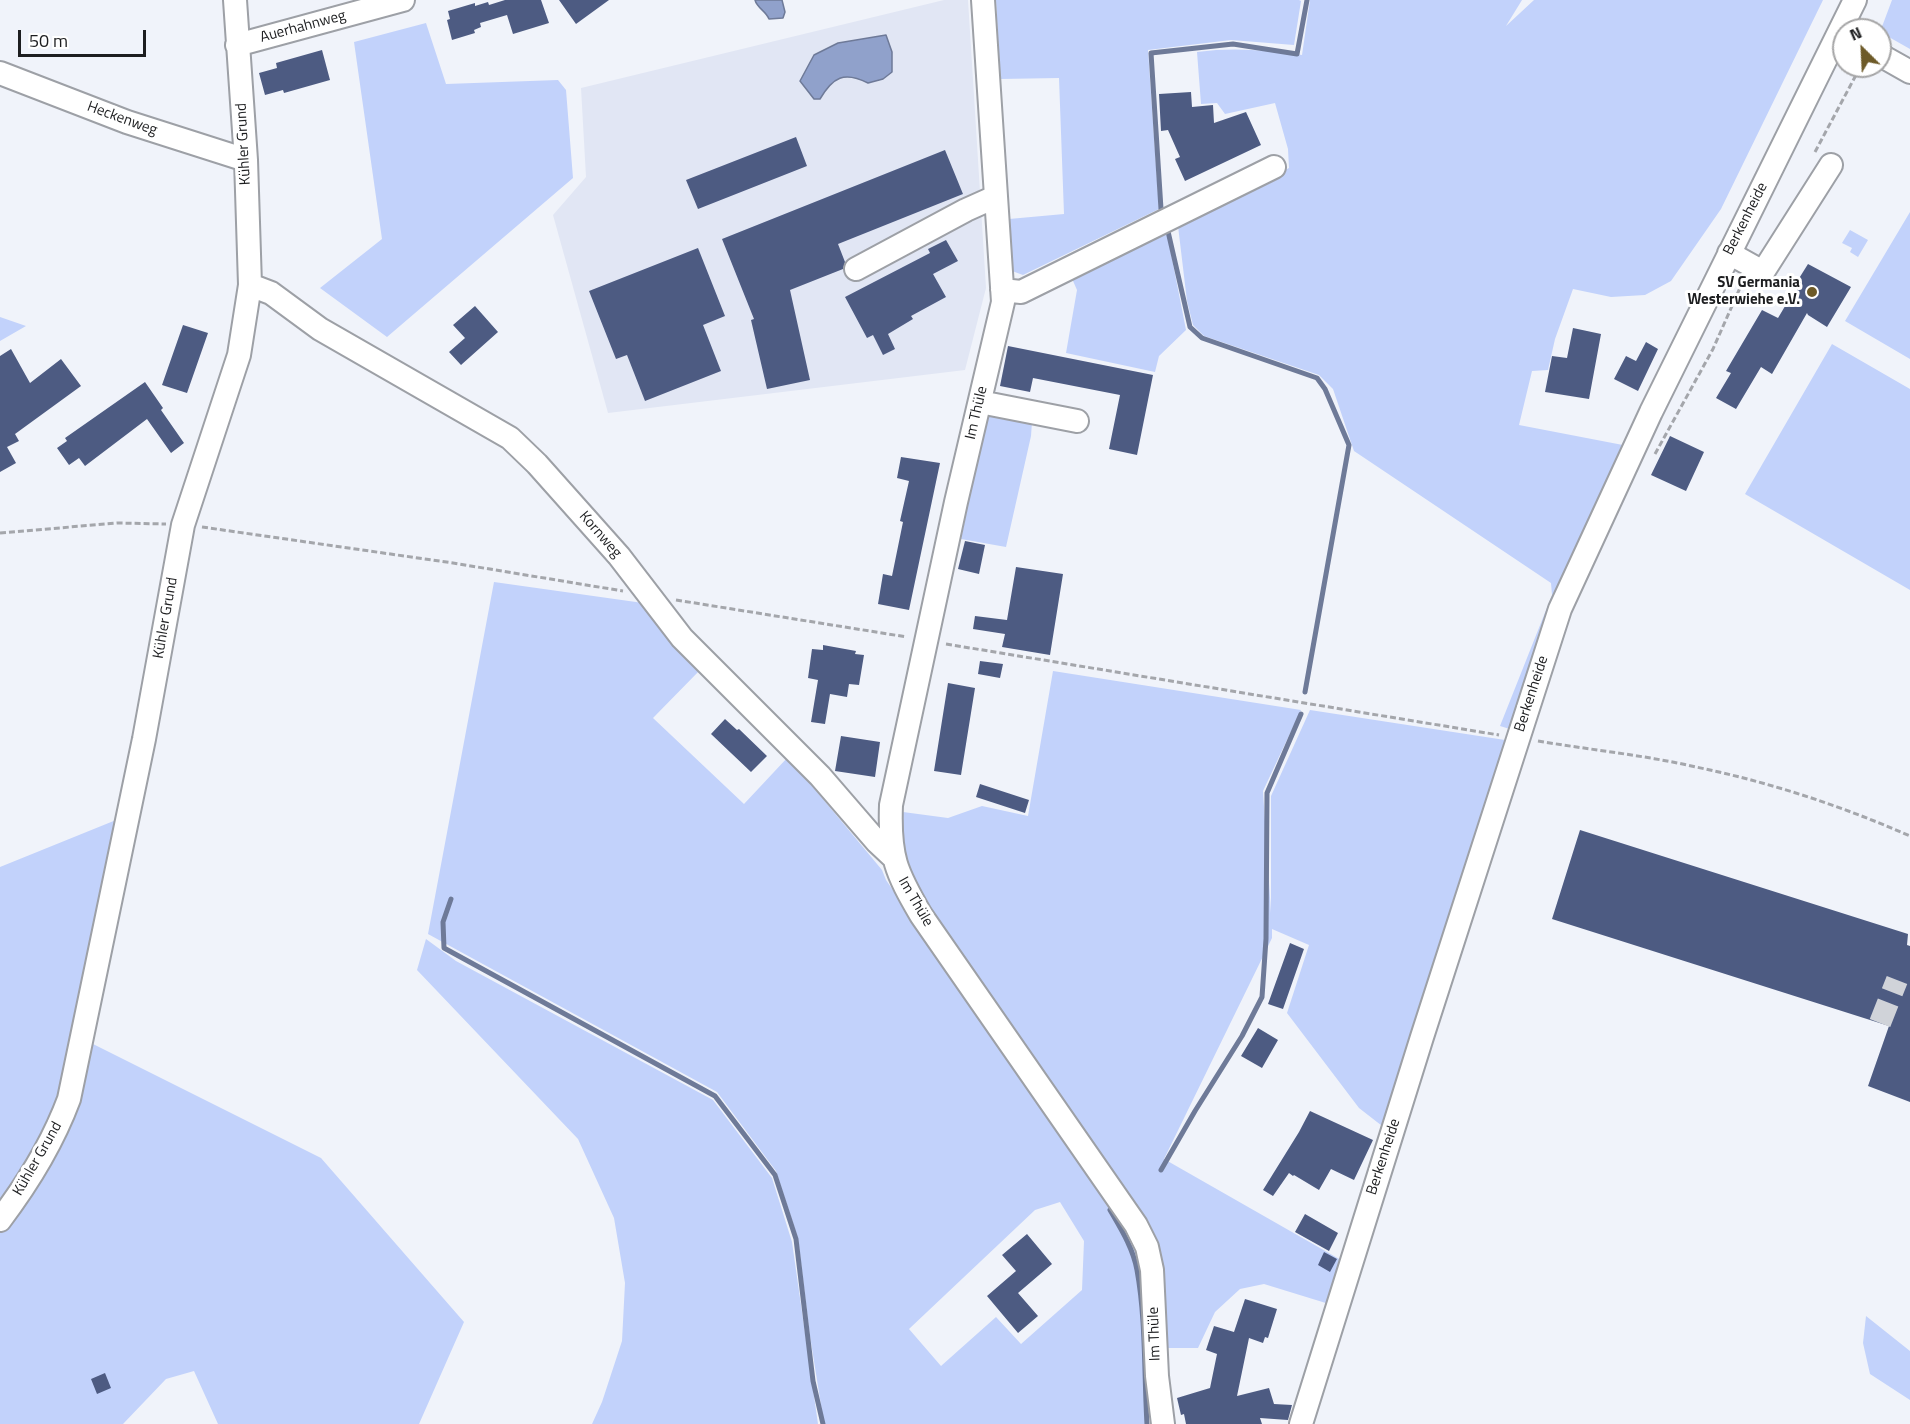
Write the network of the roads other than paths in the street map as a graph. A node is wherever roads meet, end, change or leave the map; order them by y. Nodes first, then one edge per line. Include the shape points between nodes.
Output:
1 (235, 0) edge
2 (403, 0) edge
3 (983, 0) edge
4 (1855, 0) edge
5 (331, 9) edge
6 (1848, 18) edge
7 (237, 45) junction
8 (1832, 53) edge
9 (1892, 62) edge
10 (1910, 72) edge
11 (0, 73) edge
12 (246, 160) junction
13 (1821, 163) road end
14 (1274, 166) dead end
15 (995, 197) junction
16 (1729, 253) junction
17 (856, 269) dead end
18 (250, 285) junction
19 (1002, 290) junction
20 (980, 402) junction
21 (1077, 421) dead end
22 (893, 857) junction
23 (0, 1220) edge
24 (1162, 1424) edge
25 (1301, 1424) edge

1 - 7 street, Kühler Grund
2 - 5 street, Auerhahnweg
3 - 15 street, Im Thüle
4 - 6 street, Berkenheide
5 - 7 street, Auerhahnweg
7 - 12 street, Kühler Grund
8 - 16 street, Berkenheide
9 - 10 street
11 - 12 street, Heckenweg via 127,123
12 - 18 street, Kühler Grund
13 - 16 street via 1763,272
14 - 19 street via 1021,292
15 - 17 street
15 - 19 street, Im Thüle
16 - 25 street, Berkenheide via 1560,609
18 - 22 street, Kornweg via 271,293 330,335 510,438 604,539 682,638 820,776
18 - 23 street, Kühler Grund via 239,355 183,525 144,739 69,1099 57,1130
19 - 20 street, Im Thüle via 1003,302
20 - 21 street
20 - 22 street, Im Thüle via 891,806
22 - 24 street, Im Thüle via 921,915 1136,1225 1147,1247 1152,1270

